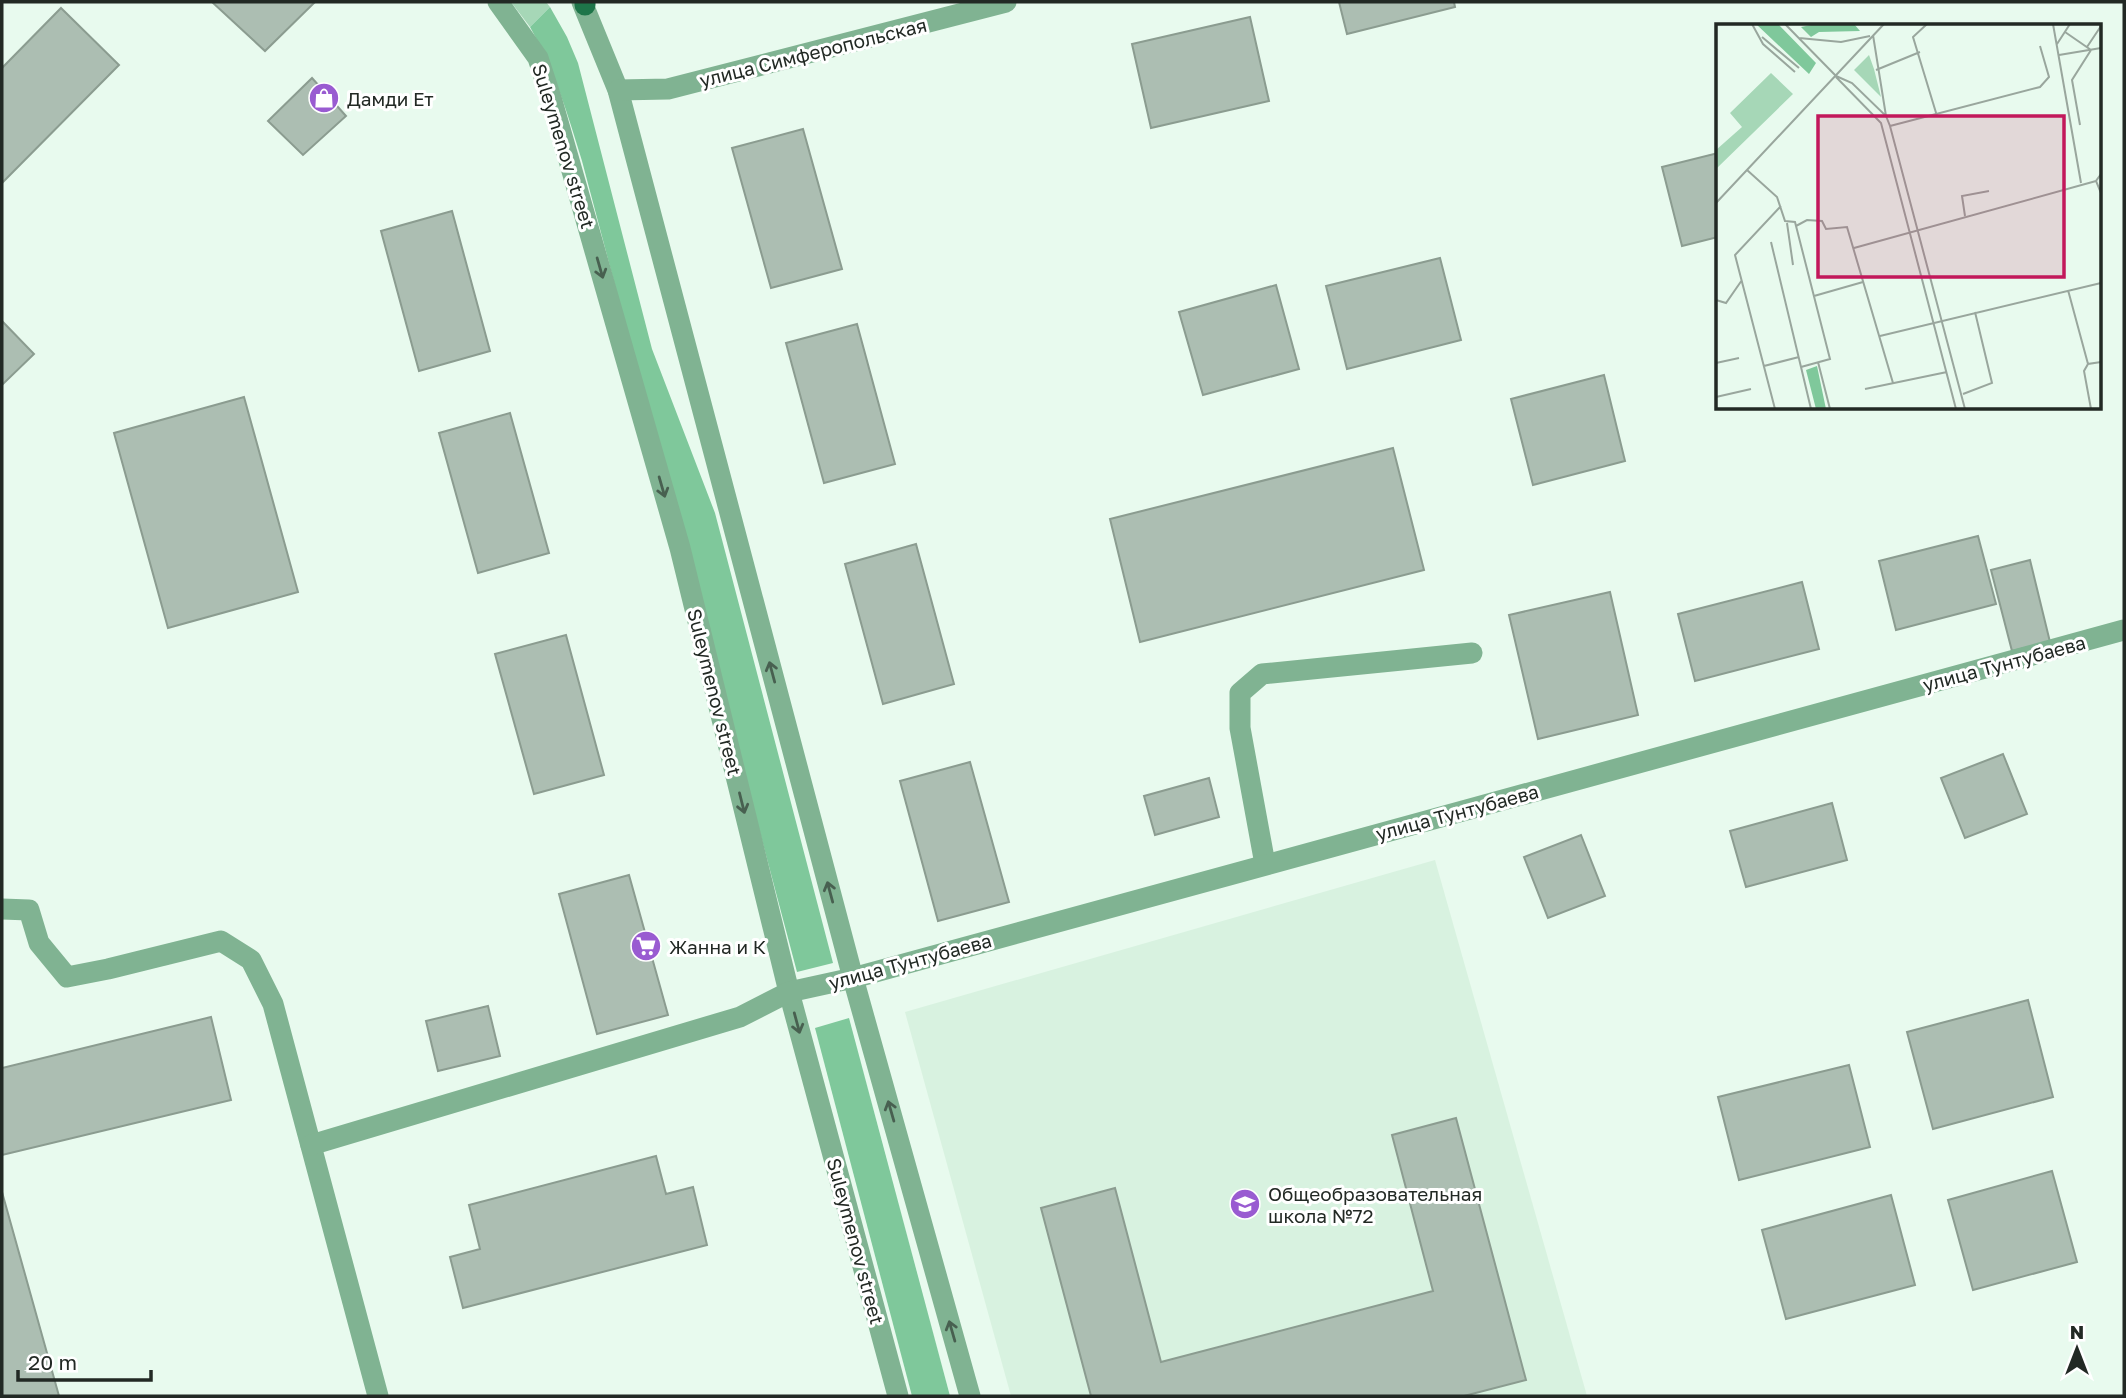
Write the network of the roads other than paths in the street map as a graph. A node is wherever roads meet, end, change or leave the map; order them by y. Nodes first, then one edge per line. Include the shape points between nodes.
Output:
1 (498, 2) edge
2 (1006, 2) edge
3 (584, 3) edge
4 (618, 90) junction
5 (2124, 630) edge
6 (1472, 653) dead end
7 (1265, 864) junction
8 (2, 909) edge
9 (853, 978) junction
10 (789, 992) junction
11 (311, 1145) junction
12 (378, 1396) edge
13 (898, 1396) edge
14 (970, 1396) edge

1 -> 10 street, Suleymenov street via 538,58 552,101 680,548
2 - 4 street, улица Симферопольская via 668,89
3 - 4 street
9 -> 4 street
5 - 7 street, улица Тунтубаева
6 - 7 street via 1262,674 1240,693 1240,728
7 - 9 street, улица Тунтубаева
8 - 11 street via 29,910 39,943 66,977 221,941 251,960 273,1004
9 - 10 street, улица Тунтубаева
14 -> 9 street
10 - 11 street, улица Тунтубаева via 740,1017
10 -> 13 street, Suleymenov street
11 - 12 street

